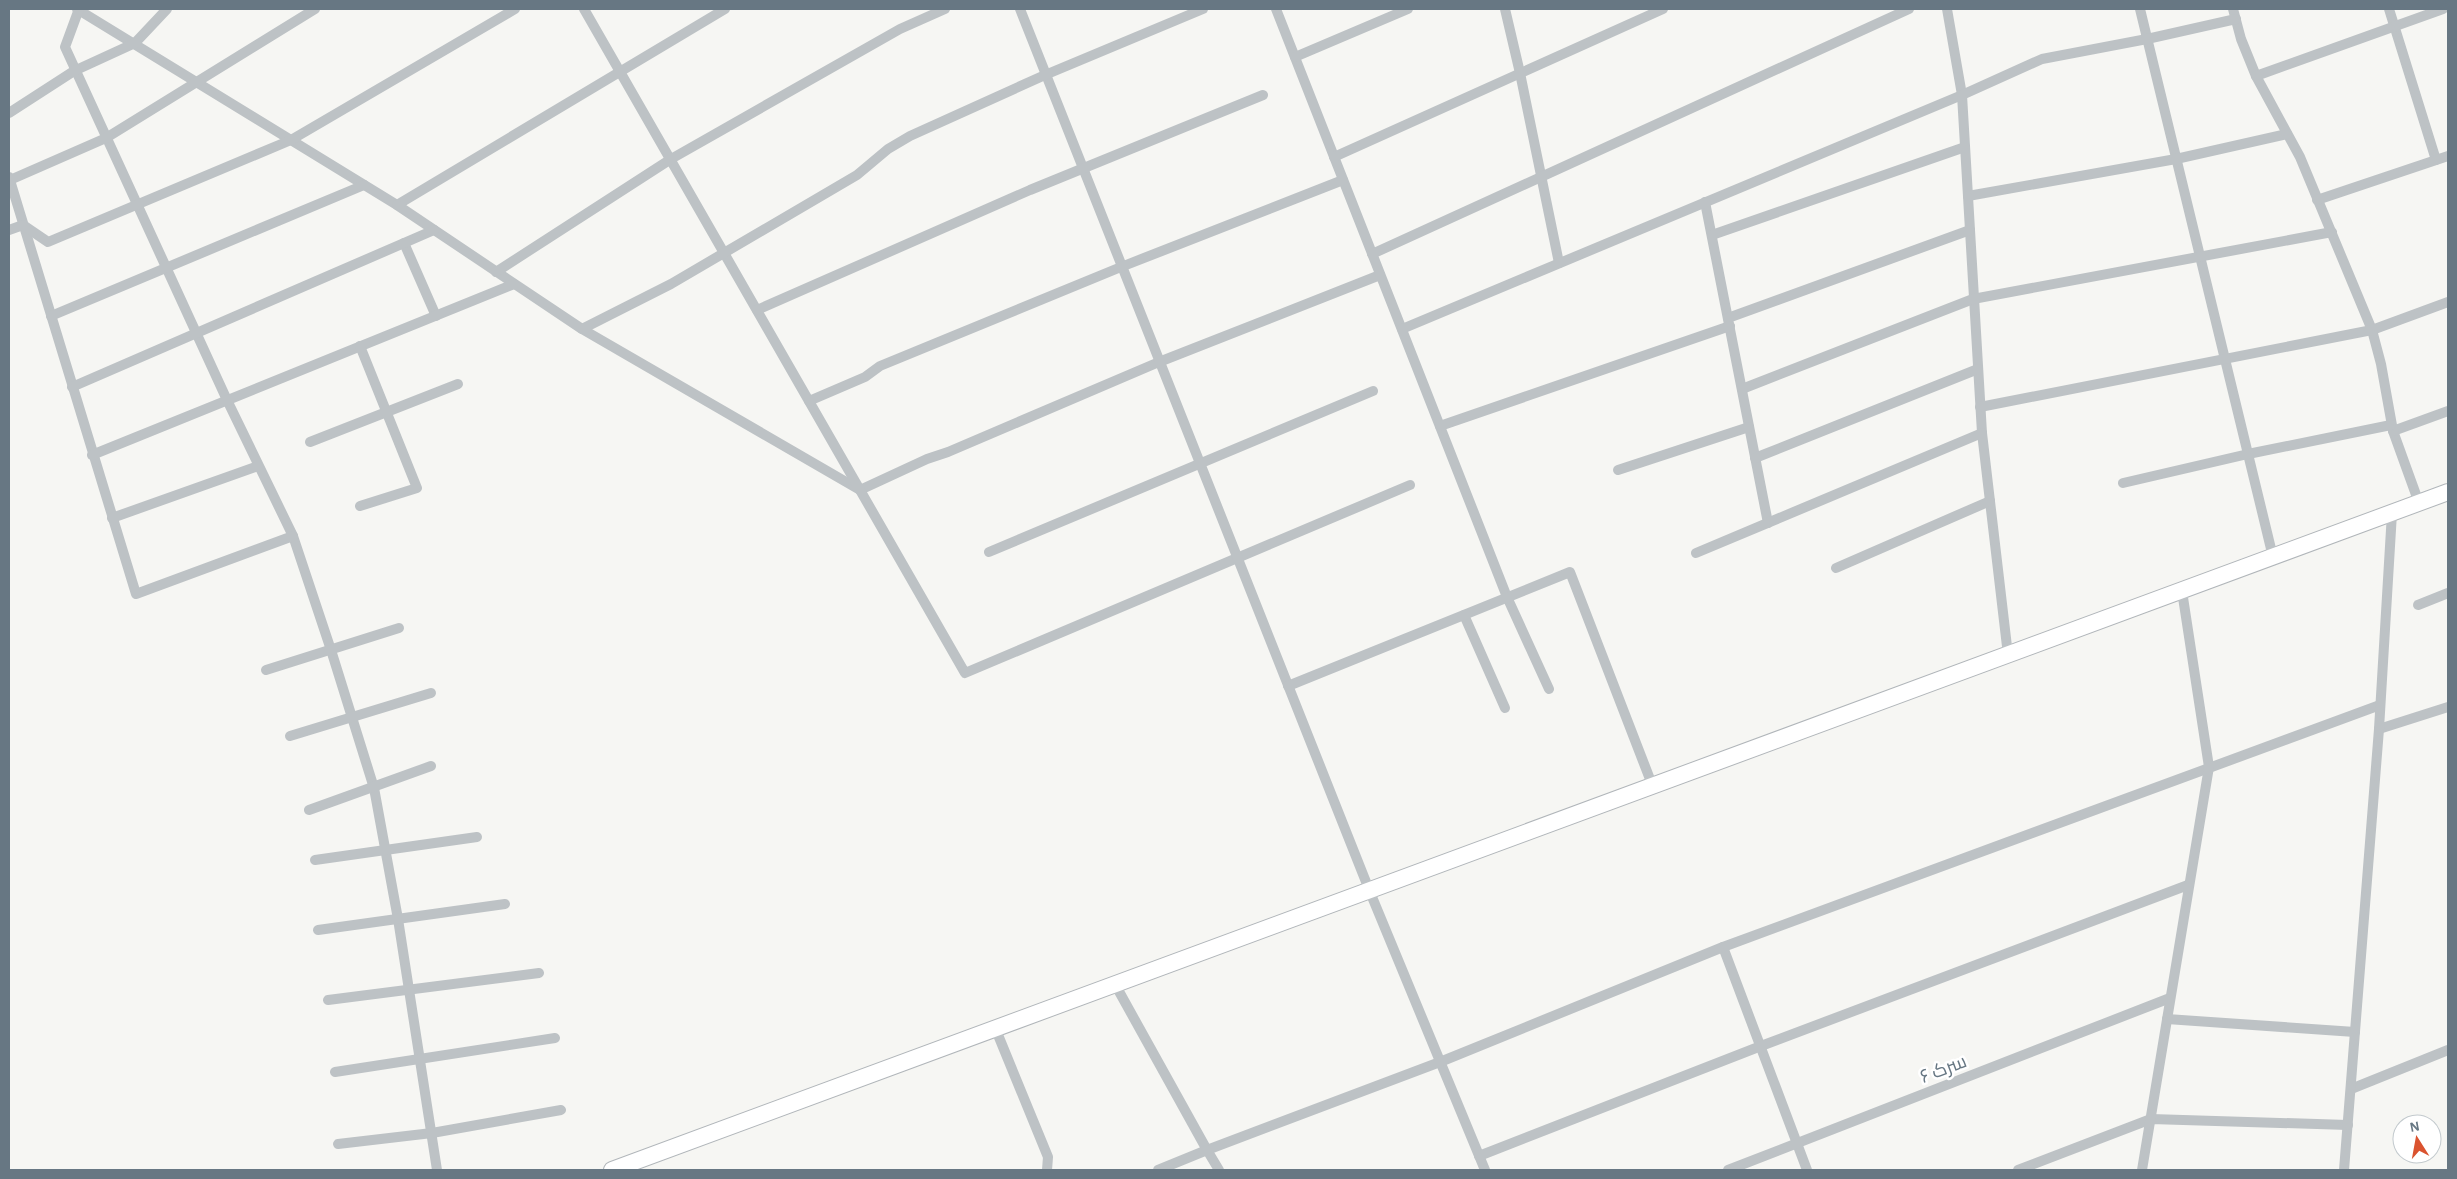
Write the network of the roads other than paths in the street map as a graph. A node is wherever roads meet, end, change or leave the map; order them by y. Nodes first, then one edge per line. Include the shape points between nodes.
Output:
1 (78, 9) edge
2 (167, 9) edge
3 (315, 9) edge
4 (515, 9) edge
5 (584, 9) edge
6 (725, 9) edge
7 (944, 9) edge
8 (1020, 9) edge
9 (1203, 9) edge
10 (1276, 9) edge
11 (1408, 9) edge
12 (1505, 9) edge
13 (1663, 9) edge
14 (1909, 9) edge
15 (1947, 9) edge
16 (2140, 9) edge
17 (2389, 9) edge
18 (2442, 9) edge
19 (2235, 14) edge
20 (2395, 26) junction
21 (2147, 40) junction
22 (136, 43) junction
23 (1295, 57) junction
24 (74, 71) junction
25 (620, 72) junction
26 (1520, 73) junction
27 (1046, 75) junction
28 (2256, 76) junction
29 (195, 82) junction
30 (1263, 95) dead end
31 (1962, 95) junction
32 (9, 113) edge
33 (2287, 134) junction
34 (106, 138) junction
35 (291, 140) junction
36 (1965, 147) junction
37 (2448, 156) edge
38 (1334, 157) junction
39 (670, 159) junction
40 (2176, 159) junction
41 (2436, 160) junction
42 (1083, 169) junction
43 (1540, 177) junction
44 (9, 179) edge
45 (1343, 180) junction
46 (364, 185) junction
47 (1968, 196) junction
48 (2317, 200) junction
49 (1705, 202) junction
50 (136, 205) junction
51 (397, 205) junction
52 (23, 225) junction
53 (9, 230) edge
54 (434, 230) junction
55 (1970, 230) junction
56 (2332, 232) junction
57 (1712, 235) junction
58 (404, 244) junction
59 (724, 253) junction
60 (1372, 254) junction
61 (2200, 257) junction
62 (1559, 263) junction
63 (1121, 267) junction
64 (166, 268) junction
65 (496, 272) junction
66 (1380, 275) junction
67 (514, 284) junction
68 (1973, 300) junction
69 (2448, 302) edge
70 (757, 310) junction
71 (51, 316) junction
72 (436, 316) junction
73 (1729, 322) junction
74 (1402, 329) junction
75 (582, 330) junction
76 (2372, 330) junction
77 (197, 334) junction
78 (360, 346) junction
79 (2225, 358) junction
80 (1159, 362) junction
81 (1978, 369) junction
82 (458, 384) dead end
83 (72, 387) junction
84 (1742, 390) junction
85 (1373, 392) dead end
86 (227, 400) junction
87 (809, 401) junction
88 (1980, 407) junction
89 (2448, 411) edge
90 (386, 412) junction
91 (1440, 426) junction
92 (1749, 427) junction
93 (2392, 428) junction
94 (1982, 434) junction
95 (310, 442) dead end
96 (2248, 454) junction
97 (92, 455) junction
98 (1755, 458) junction
99 (1199, 463) junction
100 (258, 466) junction
101 (1618, 470) dead end
102 (2122, 484) dead end
103 (1410, 485) dead end
104 (860, 490) junction
105 (2448, 492) edge
106 (1990, 501) junction
107 (2419, 503) junction
108 (360, 506) dead end
109 (2392, 513) junction
110 (112, 518) junction
111 (1768, 523) junction
112 (293, 536) junction
113 (990, 552) dead end
114 (1696, 553) dead end
115 (1237, 557) junction
116 (2274, 557) junction
117 (1836, 568) dead end
118 (2182, 591) junction
119 (2448, 593) edge
120 (1507, 597) junction
121 (2418, 605) dead end
122 (1464, 615) junction
123 (399, 628) dead end
124 (331, 650) junction
125 (2008, 655) junction
126 (266, 670) dead end
127 (1288, 686) junction
128 (1549, 689) dead end
129 (431, 693) dead end
130 (2380, 705) junction
131 (2448, 707) edge
132 (1505, 708) dead end
133 (353, 717) junction
134 (2379, 729) junction
135 (290, 736) dead end
136 (431, 766) dead end
137 (2209, 767) junction
138 (1653, 787) junction
139 (374, 788) junction
140 (309, 810) dead end
141 (477, 837) dead end
142 (386, 850) junction
143 (315, 860) dead end
144 (2188, 885) junction
145 (1370, 892) junction
146 (505, 904) dead end
147 (398, 919) junction
148 (318, 930) dead end
149 (1722, 947) junction
150 (539, 973) dead end
151 (1116, 986) junction
152 (409, 989) junction
153 (2170, 998) junction
154 (328, 1000) dead end
155 (2167, 1019) junction
156 (996, 1030) junction
157 (2355, 1032) junction
158 (555, 1038) dead end
159 (1761, 1046) junction
160 (2448, 1048) edge
161 (420, 1060) junction
162 (1440, 1062) junction
163 (335, 1072) dead end
164 (2351, 1089) junction
165 (561, 1110) dead end
166 (2151, 1119) junction
167 (2348, 1125) junction
168 (432, 1133) junction
169 (1796, 1143) junction
170 (338, 1144) dead end
171 (1207, 1150) junction
172 (1479, 1156) junction
173 (437, 1170) edge
174 (612, 1170) edge
175 (1047, 1170) edge
176 (1158, 1170) edge
177 (1219, 1170) edge
178 (1485, 1170) edge
179 (1728, 1170) edge
180 (1807, 1170) edge
181 (2018, 1170) edge
182 (2142, 1170) edge
183 (2344, 1170) edge

1 - 22 street
1 - 24 street via 65,47
2 - 22 street
3 - 29 street
4 - 35 street
5 - 25 street
6 - 25 street
7 - 39 street via 900,30
8 - 27 street
9 - 27 street
10 - 23 street
11 - 23 street
12 - 26 street
13 - 26 street
14 - 43 street
15 - 31 street
16 - 21 street
17 - 20 street
18 - 20 street
19 - 21 street
19 - 28 street
20 - 28 street
20 - 41 street
21 - 31 street via 2042,59
21 - 40 street
22 - 24 street
22 - 29 street
23 - 38 street
24 - 32 street
24 - 34 street
25 - 39 street
25 - 51 street
26 - 38 street
26 - 43 street
27 - 42 street
27 - 59 street via 910,136 856,175
28 - 33 street
29 - 34 street
29 - 35 street
30 - 42 street
31 - 36 street
31 - 49 street
33 - 40 street
33 - 48 street
34 - 44 street
34 - 50 street
35 - 46 street
35 - 50 street
36 - 47 street
36 - 57 street
37 - 41 street
38 - 45 street
39 - 59 street
39 - 65 street
40 - 47 street
40 - 61 street
41 - 48 street
42 - 63 street
42 - 70 street
43 - 60 street
43 - 62 street
44 - 52 street
45 - 60 street
45 - 63 street
46 - 51 street
46 - 64 street
47 - 55 street
48 - 56 street
49 - 57 street
49 - 62 street
50 - 52 street via 48,242
50 - 64 street
51 - 54 street
52 - 53 street
52 - 71 street
54 - 58 street
54 - 65 street
55 - 68 street
55 - 73 street
56 - 61 street
56 - 76 street
57 - 73 street
58 - 72 street
58 - 77 street
59 - 70 street
59 - 75 street
60 - 66 street
61 - 68 street
61 - 79 street
62 - 74 street
63 - 80 street
63 - 87 street via 880,366 865,377
64 - 71 street
64 - 77 street
65 - 67 street
66 - 74 street
66 - 80 street
67 - 72 street
67 - 75 street
68 - 81 street
68 - 84 street
69 - 76 street
70 - 87 street
71 - 83 street
72 - 78 street
73 - 84 street
73 - 91 street
74 - 91 street
75 - 104 street
76 - 79 street
76 - 93 street
77 - 83 street
77 - 86 street
78 - 86 street
78 - 90 street
79 - 88 street
79 - 96 street
80 - 99 street
80 - 104 street via 927,458
81 - 88 street
81 - 98 street
82 - 90 street
83 - 97 street
84 - 92 street
85 - 99 street
86 - 97 street
86 - 100 street
87 - 104 street
88 - 94 street
89 - 93 street
90 - 95 street
90 - 108 street via 416,488
91 - 120 street
92 - 98 street
92 - 101 street
93 - 96 street
93 - 107 street
94 - 106 street
94 - 111 street
96 - 102 street
96 - 116 street
97 - 110 street
98 - 111 street
99 - 113 street
99 - 115 street
100 - 110 street
100 - 112 street
103 - 115 street
104 - 115 street via 965,673
105 - 107 main road
106 - 117 street
106 - 125 street
107 - 109 main road
109 - 116 main road
109 - 130 street
110 - 112 street via 136,594
111 - 114 street
112 - 124 street
115 - 127 street
116 - 118 main road
118 - 125 main road
118 - 137 street
119 - 121 street
120 - 122 street
120 - 128 street
120 - 138 street via 1570,572
122 - 127 street
122 - 132 street
123 - 124 street
124 - 126 street
124 - 133 street
125 - 138 main road
127 - 145 street
129 - 133 street
130 - 134 street
130 - 137 street
131 - 134 street
133 - 135 street
133 - 139 street
134 - 157 street
136 - 139 street
137 - 144 street
137 - 149 street
138 - 145 main road
139 - 140 street
139 - 142 street
141 - 142 street
142 - 143 street
142 - 147 street
144 - 153 street
144 - 159 street
145 - 151 main road
145 - 162 street
146 - 147 street
147 - 148 street
147 - 152 street
149 - 159 street
149 - 162 street
150 - 152 street
151 - 156 main road
151 - 171 street
152 - 154 street
152 - 161 street
153 - 155 street
153 - 169 street, سرک ۶
155 - 157 street
155 - 166 street
156 - 174 main road
156 - 175 street via 1048,1157
157 - 164 street
158 - 161 street
159 - 169 street
159 - 172 street
160 - 164 street
161 - 163 street
161 - 168 street
162 - 171 street
162 - 172 street
164 - 167 street
165 - 168 street
166 - 167 street
166 - 181 street
166 - 182 street
167 - 183 street
168 - 170 street
168 - 173 street
169 - 179 street, سرک ۶
169 - 180 street
171 - 176 street
171 - 177 street
172 - 178 street

